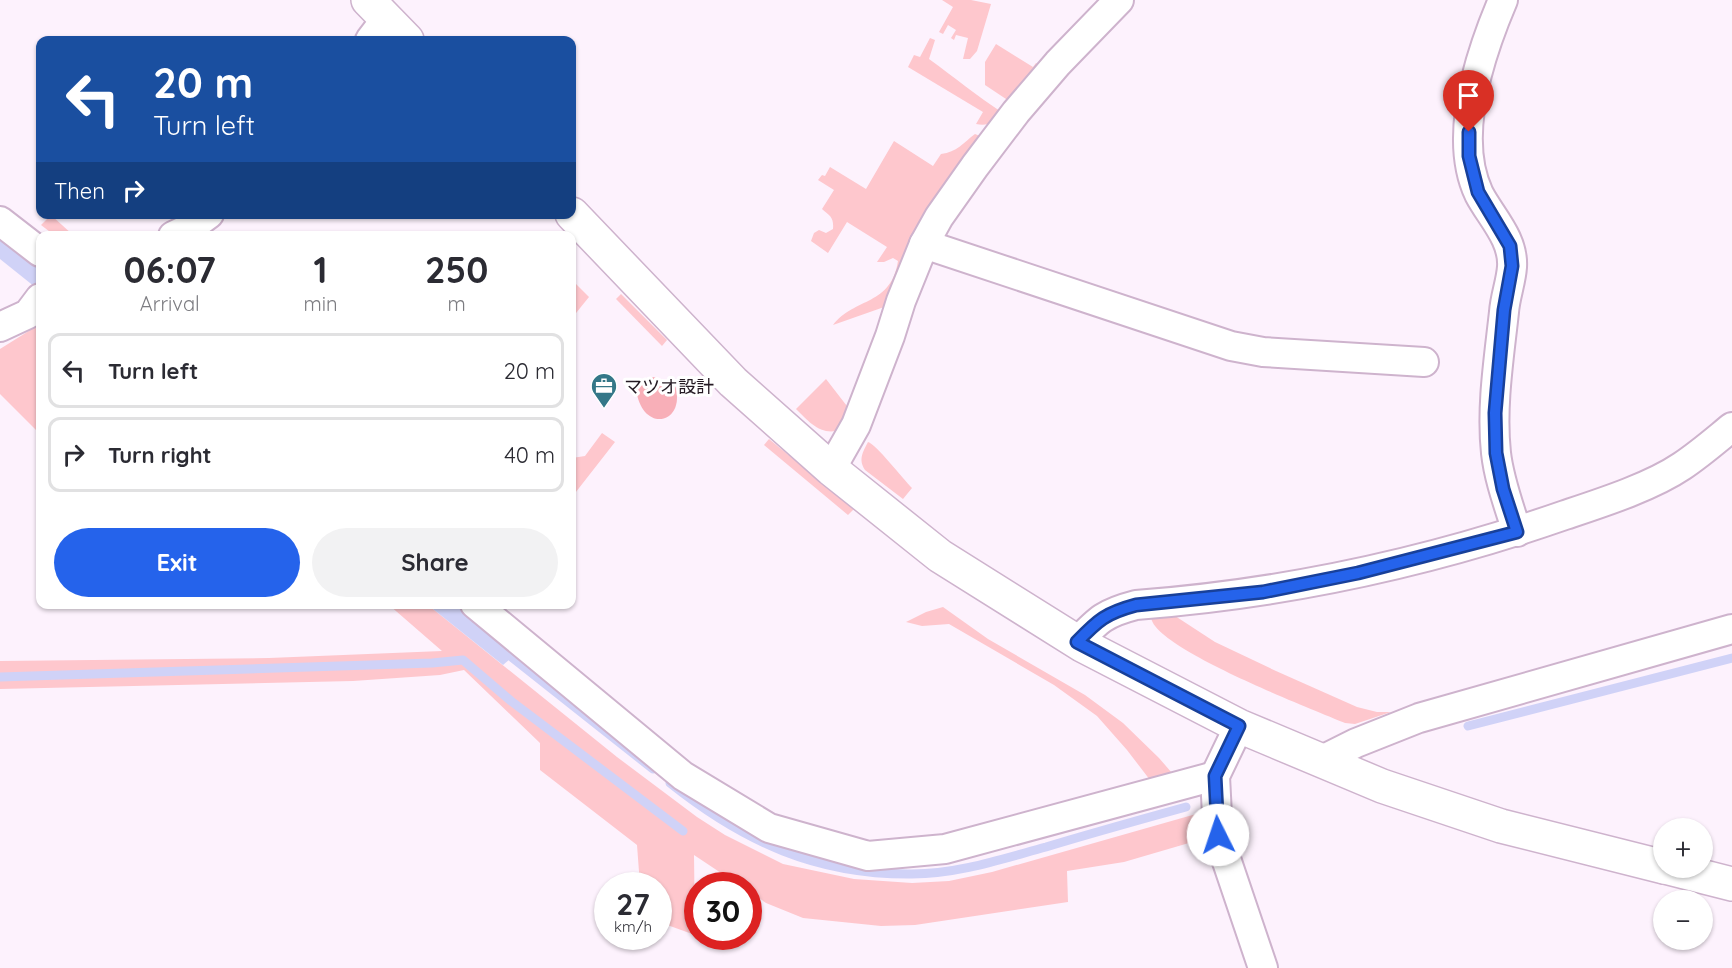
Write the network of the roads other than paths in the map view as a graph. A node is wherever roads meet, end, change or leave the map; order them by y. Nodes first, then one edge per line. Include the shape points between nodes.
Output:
1 (1119, 0) edge
2 (1503, 0) edge
3 (576, 218) edge
4 (202, 219) edge
5 (0, 220) edge
6 (184, 231) edge
7 (924, 244) junction
8 (36, 249) edge
9 (36, 303) edge
10 (0, 327) edge
11 (1424, 362) dead end
12 (1732, 427) edge
13 (831, 469) junction
14 (1517, 532) junction
15 (481, 609) edge
16 (1732, 629) edge
17 (1077, 642) junction
18 (1239, 726) junction
19 (1320, 761) junction
20 (1215, 776) junction
21 (1653, 864) edge
22 (1708, 878) edge
23 (1732, 884) edge
24 (1263, 968) edge

1 - 7 street via 1016,112 939,217
2 - 14 street via 1485,42 1469,108 1469,156 1478,192 1510,246 1512,266 1495,413 1496,453
3 - 13 street via 733,382
4 - 6 street
5 - 8 street
7 - 11 street via 1231,346 1263,352
7 - 13 street via 864,408
9 - 10 street via 28,314
12 - 14 street via 1682,467 1648,484
13 - 17 street via 940,556
14 - 17 street via 1358,573 1263,592 1136,605 1099,619
15 - 20 street via 683,776 769,828 868,856 945,849
16 - 19 street via 1419,718
17 - 18 street
18 - 19 street
18 - 20 street
19 - 21 street via 1501,826
20 - 24 street via 1218,835
22 - 23 street

